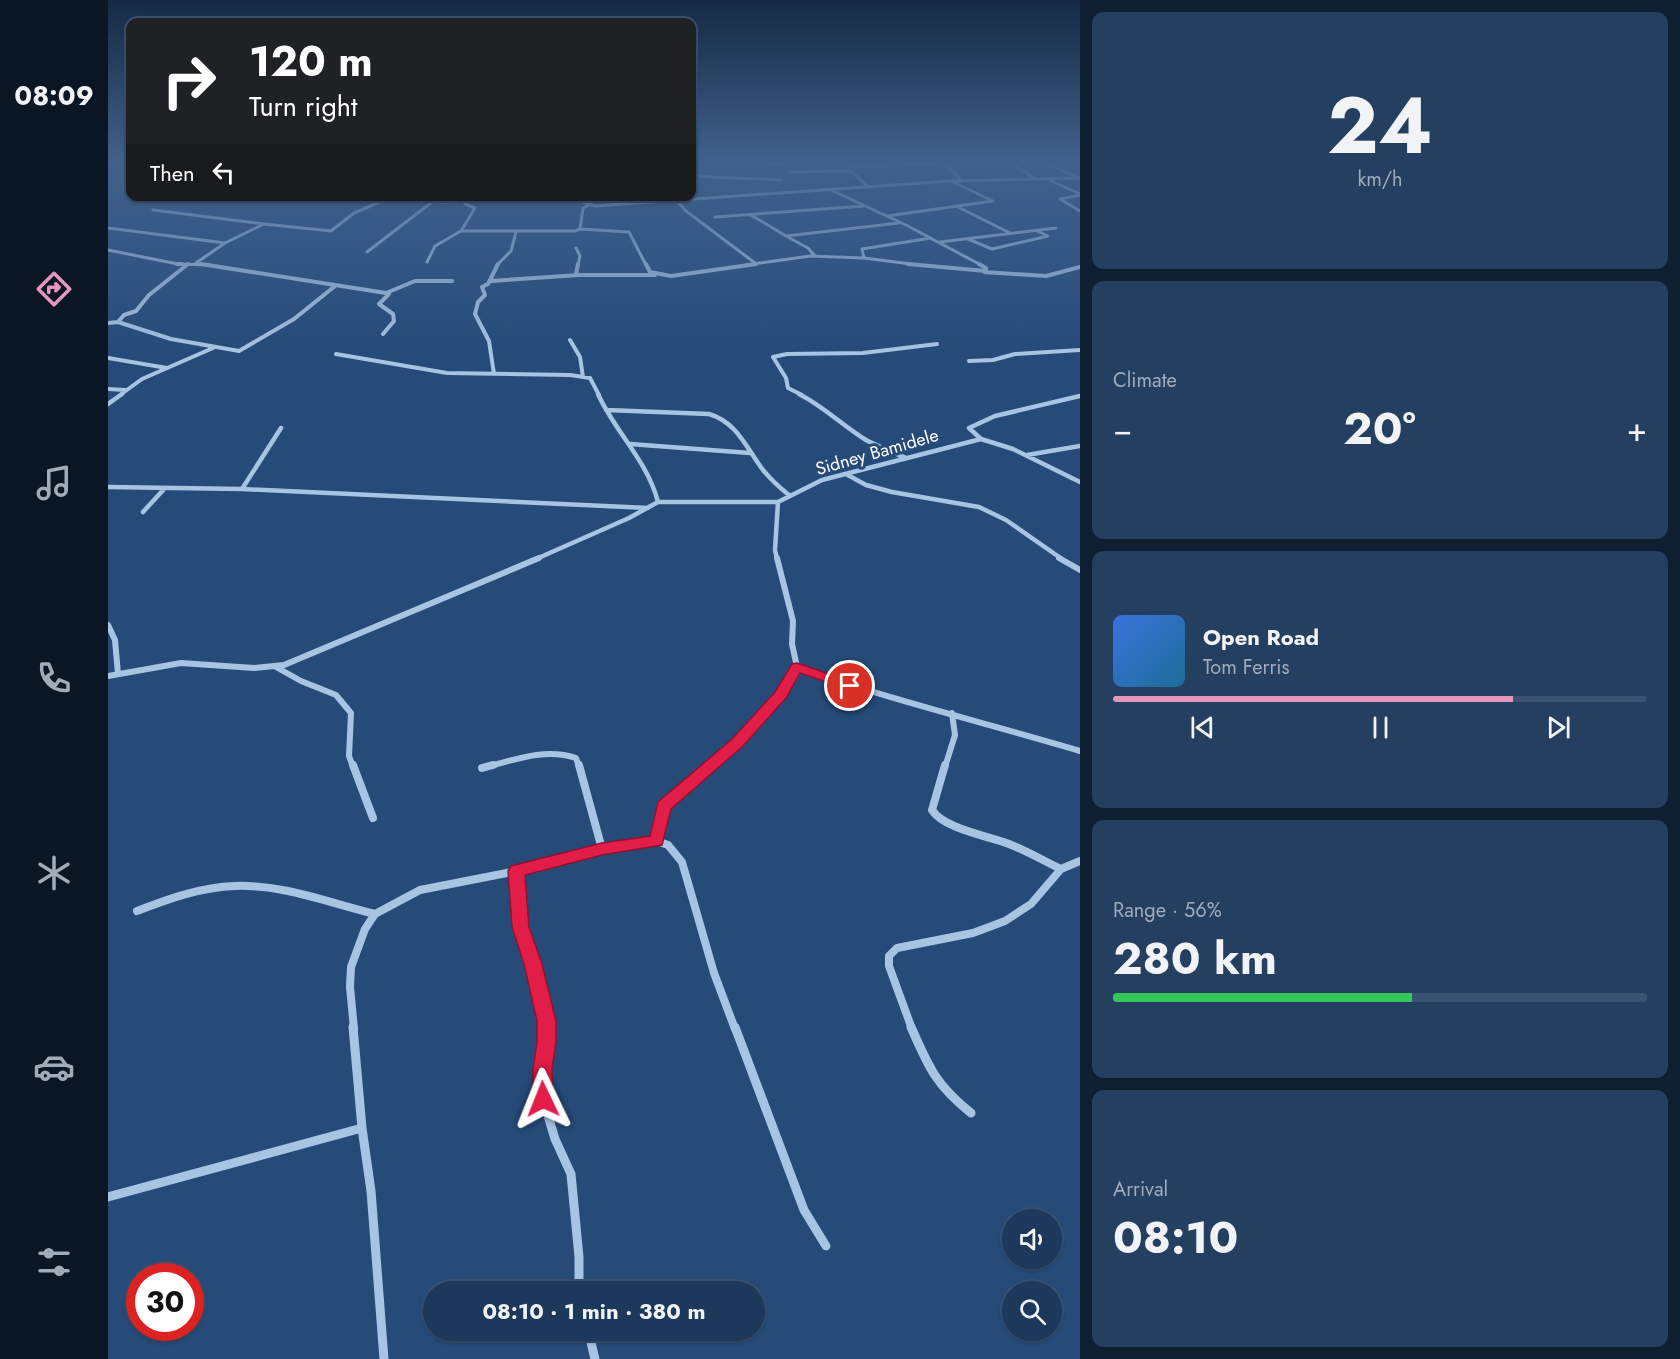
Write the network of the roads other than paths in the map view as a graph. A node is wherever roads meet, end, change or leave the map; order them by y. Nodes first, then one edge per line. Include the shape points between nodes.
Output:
1 (261, 225) edge
2 (274, 225) edge
3 (338, 225) edge
4 (401, 225) edge
5 (464, 225) edge
6 (580, 225) edge
7 (706, 225) edge
8 (769, 225) edge
9 (880, 225) edge
10 (906, 225) edge
11 (995, 225) edge
12 (108, 228) edge
13 (1056, 228) dead end
14 (580, 229) junction
15 (1034, 230) junction
16 (461, 231) junction
17 (516, 232) junction
18 (1010, 233) junction
19 (786, 236) junction
20 (932, 238) junction
21 (967, 239) junction
22 (939, 242) junction
23 (225, 243) junction
24 (576, 248) dead end
25 (108, 250) edge
26 (367, 252) dead end
27 (815, 256) junction
28 (864, 258) junction
29 (427, 262) dead end
30 (755, 262) junction
31 (196, 263) junction
32 (189, 264) junction
33 (1080, 267) edge
34 (985, 271) junction
35 (579, 275) junction
36 (658, 275) junction
37 (452, 281) dead end
38 (491, 281) junction
39 (335, 286) junction
40 (389, 293) junction
41 (118, 322) junction
42 (108, 323) edge
43 (383, 334) dead end
44 (570, 340) dead end
45 (937, 344) dead end
46 (214, 348) junction
47 (1080, 350) edge
48 (336, 354) dead end
49 (108, 358) edge
50 (969, 361) dead end
51 (169, 368) junction
52 (494, 374) junction
53 (583, 377) junction
54 (108, 389) edge
55 (125, 390) junction
56 (1080, 396) edge
57 (108, 404) edge
58 (608, 413) junction
59 (281, 428) dead end
60 (981, 439) junction
61 (630, 444) junction
62 (1080, 446) edge
63 (750, 453) junction
64 (1027, 455) junction
65 (906, 458) junction
66 (846, 474) junction
67 (1080, 482) edge
68 (108, 487) edge
69 (165, 488) junction
70 (242, 489) junction
71 (790, 496) junction
72 (658, 502) junction
73 (778, 502) junction
74 (648, 508) junction
75 (143, 512) dead end
76 (1080, 570) edge
77 (108, 625) edge
78 (276, 667) junction
79 (797, 667) junction
80 (118, 674) junction
81 (108, 676) edge
82 (952, 713) junction
83 (1080, 751) edge
84 (482, 768) dead end
85 (373, 818) dead end
86 (657, 841) junction
87 (602, 849) junction
88 (1080, 861) edge
89 (1061, 869) junction
90 (517, 871) junction
91 (137, 911) dead end
92 (375, 914) junction
93 (971, 1113) dead end
94 (362, 1128) junction
95 (108, 1197) edge
96 (826, 1246) dead end
97 (579, 1281) edge
98 (591, 1341) edge
99 (384, 1359) edge
100 (595, 1359) edge

1 - 23 street
2 - 3 street via 322,232
4 - 26 street
5 - 16 street
6 - 14 street
7 - 30 street
8 - 19 street
9 - 19 street
10 - 20 street
11 - 18 street
12 - 23 street
13 - 15 street
14 - 17 street
14 - 36 street via 630,232 650,272
15 - 18 street
15 - 21 street via 1048,236 992,249
16 - 17 street
16 - 29 street via 435,246
17 - 38 street via 511,251 499,262
18 - 21 street
19 - 27 street
20 - 22 street
20 - 28 street via 862,249
21 - 22 street
22 - 34 street
23 - 31 street
24 - 35 street via 580,256 576,274
25 - 32 street
27 - 28 street
27 - 30 street
28 - 34 street
30 - 36 street
31 - 32 street
31 - 39 street
32 - 41 street
33 - 34 street via 1046,276
35 - 36 street
35 - 38 street
37 - 40 street via 415,280
38 - 52 street via 482,287 485,295 477,303 475,316 489,339
39 - 40 street
39 - 46 street via 294,319 248,348
40 - 43 street via 379,304 393,314 394,321
41 - 42 street
41 - 46 street
44 - 53 street via 578,349
45 - 65 street via 773,357 788,388 819,404 868,441
46 - 51 street
47 - 50 street
48 - 52 street via 440,372
49 - 51 street
51 - 55 street
52 - 53 street
53 - 58 street via 592,381
54 - 55 street
55 - 57 street
56 - 60 street via 985,419 969,428
58 - 61 street
58 - 63 street via 713,414 725,421
59 - 70 street
60 - 64 street
60 - 65 street, Sidney Bamidele
61 - 63 street
61 - 72 street
62 - 64 street
63 - 71 street
64 - 67 street
65 - 66 street, Sidney Bamidele
66 - 71 street, Sidney Bamidele via 822,480
66 - 76 street via 922,499 981,507
68 - 69 street
69 - 70 street
69 - 75 street
70 - 74 street
71 - 73 street, Sidney Bamidele
72 - 73 street
72 - 74 street
73 - 79 street via 775,550 793,621
74 - 78 street
77 - 80 street via 117,649
78 - 80 street via 247,669 181,663
78 - 85 street via 336,695 351,713 349,756
79 - 82 street via 868,692
79 - 86 street via 781,695 738,742 664,806
80 - 81 street
82 - 83 street
82 - 89 street via 955,735 935,796 934,814 947,823 1008,844
84 - 87 street via 551,754 576,758
86 - 87 street
86 - 96 street via 668,845 682,862 714,973 808,1220
87 - 90 street
88 - 89 street
89 - 93 street via 1031,904 1005,921 974,933 897,948 889,956 893,980 938,1083
90 - 92 street via 420,890
90 - 97 street via 521,927 546,1021 543,1099 571,1174
91 - 92 street via 188,894 236,886 275,890
92 - 94 street via 351,967
94 - 95 street
94 - 99 street
98 - 100 street

